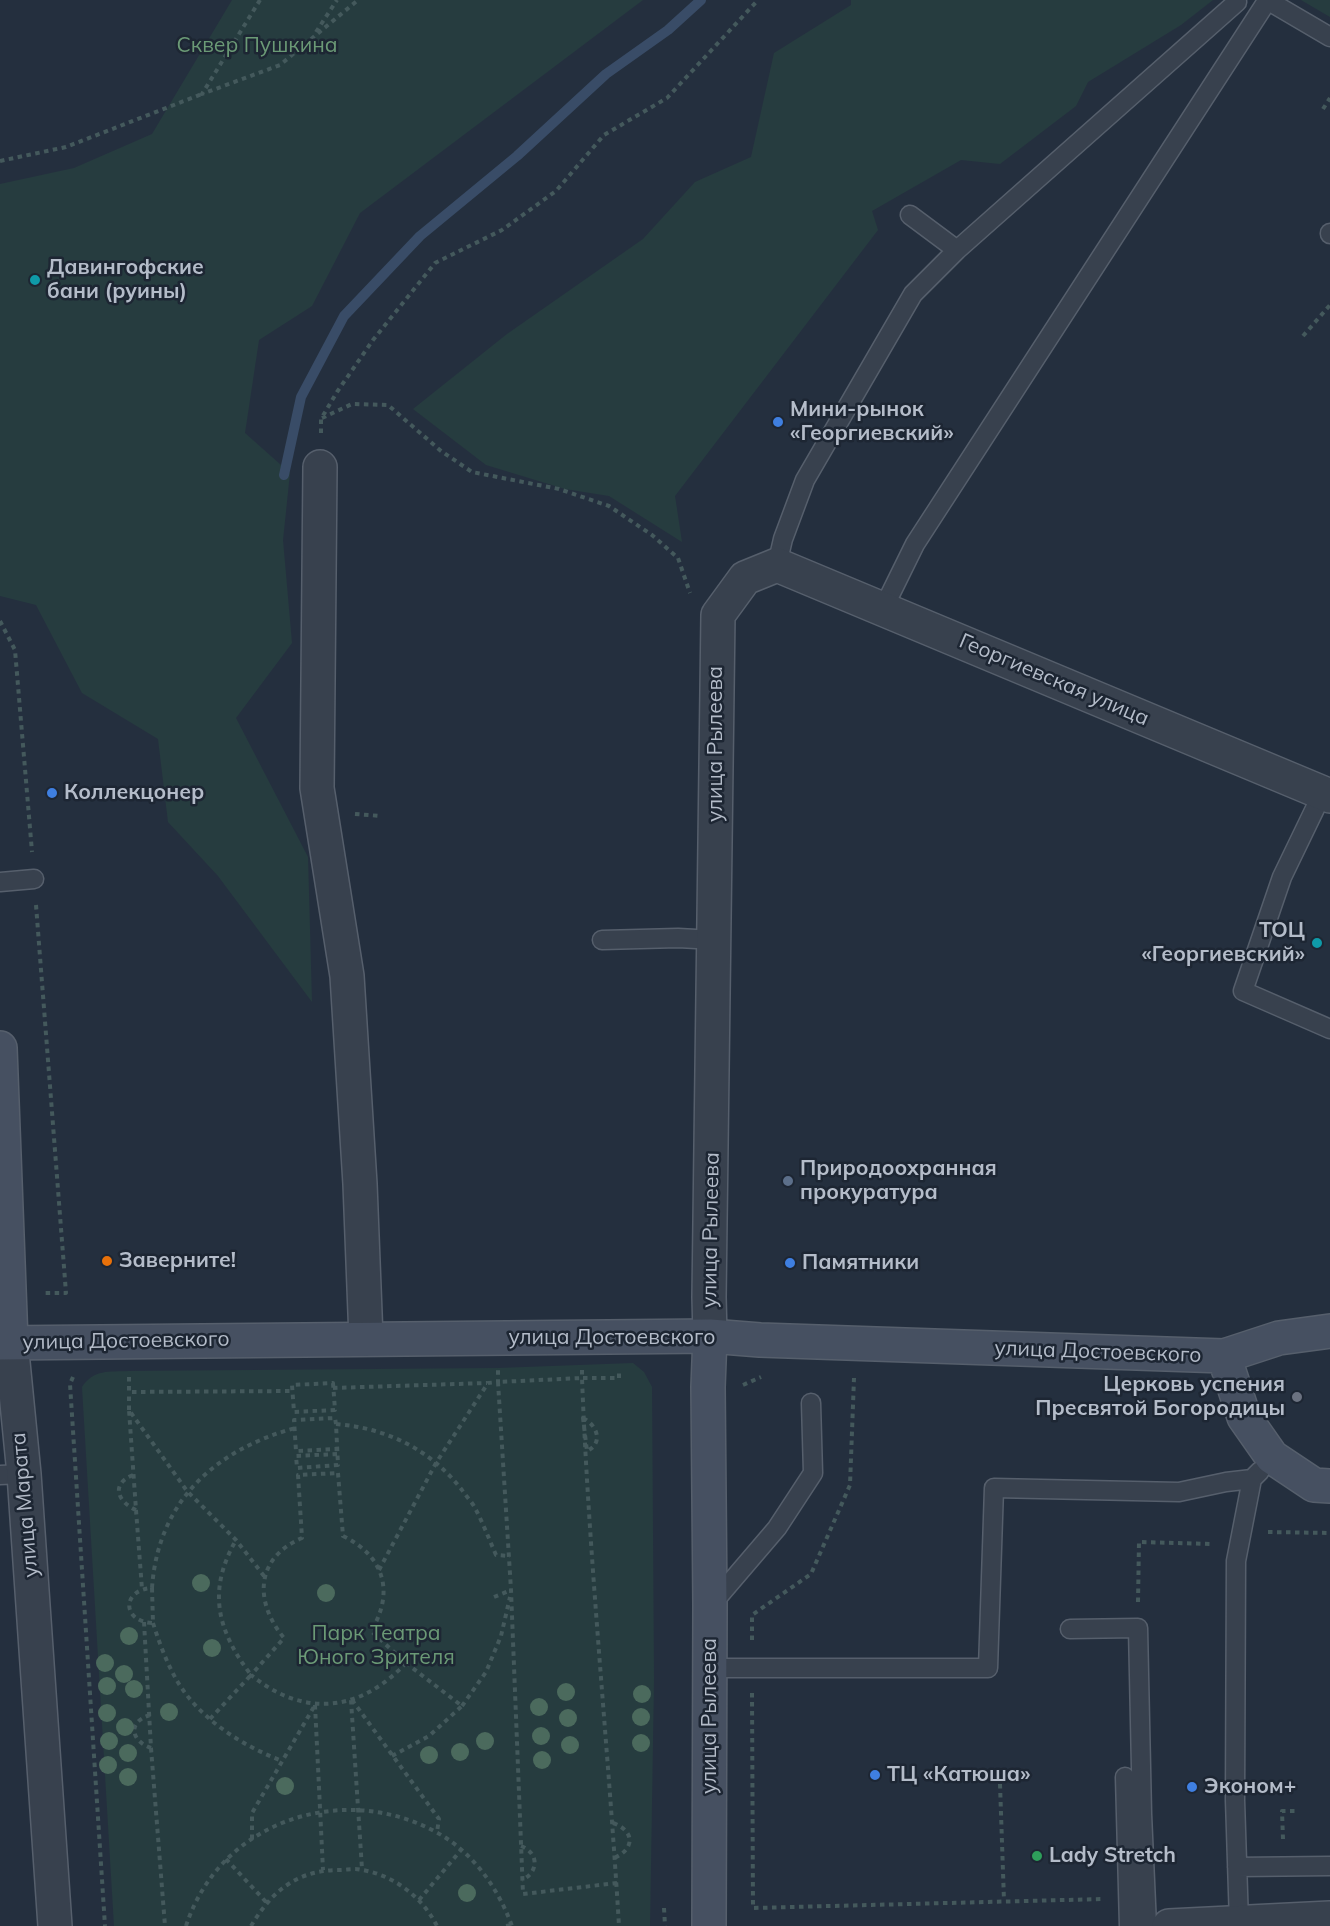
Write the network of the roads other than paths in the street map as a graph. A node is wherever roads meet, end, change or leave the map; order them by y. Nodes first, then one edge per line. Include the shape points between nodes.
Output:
1 (1267, 0) edge
2 (1237, 2) dead end
3 (1330, 37) edge
4 (910, 215) dead end
5 (957, 250) junction
6 (320, 467) road end
7 (777, 565) junction
8 (883, 609) junction
9 (1326, 794) edge
10 (34, 879) road end
11 (0, 882) edge
12 (602, 940) dead end
13 (715, 940) junction
14 (1330, 1029) edge
15 (0, 1048) edge
16 (1330, 1331) edge
17 (710, 1336) junction
18 (366, 1339) junction
19 (6, 1342) edge
20 (1224, 1356) junction
21 (811, 1403) dead end
22 (1262, 1468) junction
23 (12, 1474) edge
24 (1330, 1486) edge
25 (710, 1605) junction
26 (1070, 1629) dead end
27 (710, 1668) junction
28 (1125, 1777) dead end
29 (1330, 1866) edge
30 (1237, 1867) junction
31 (1330, 1918) edge
32 (1239, 1923) junction
33 (55, 1926) edge
34 (709, 1926) edge
35 (1129, 1926) edge
36 (1147, 1926) edge
37 (1181, 1926) edge

1 - 3 lane
1 - 8 lane via 915,544
2 - 5 lane
4 - 5 lane
5 - 7 lane via 913,294 805,480
6 - 18 street via 317,788 347,976
7 - 8 street, Георгиевская улица
7 - 13 street, улица Рылеева via 745,578 717,615
8 - 9 street, Георгиевская улица
9 - 14 lane via 1282,877 1243,991
10 - 11 lane
12 - 13 lane
13 - 17 street, улица Рылеева
15 - 19 street, улица Марата
16 - 20 street, улица Достоевского via 1279,1338
17 - 18 street, улица Достоевского
17 - 20 street, улица Достоевского
17 - 25 street, улица Рылеева
18 - 19 street, улица Достоевского
19 - 23 street, улица Марата
20 - 22 street, улица Достоевского
21 - 25 lane via 813,1473 777,1528
22 - 24 street, улица Достоевского via 1314,1485
22 - 27 lane via 1226,1482 1179,1492 994,1488 987,1668
22 - 30 lane via 1236,1561
23 - 33 street, улица Марата
25 - 27 street, улица Рылеева
26 - 36 lane via 1138,1628
27 - 34 street, улица Рылеева
28 - 35 lane
29 - 30 lane
30 - 32 lane
31 - 32 street
32 - 37 street

